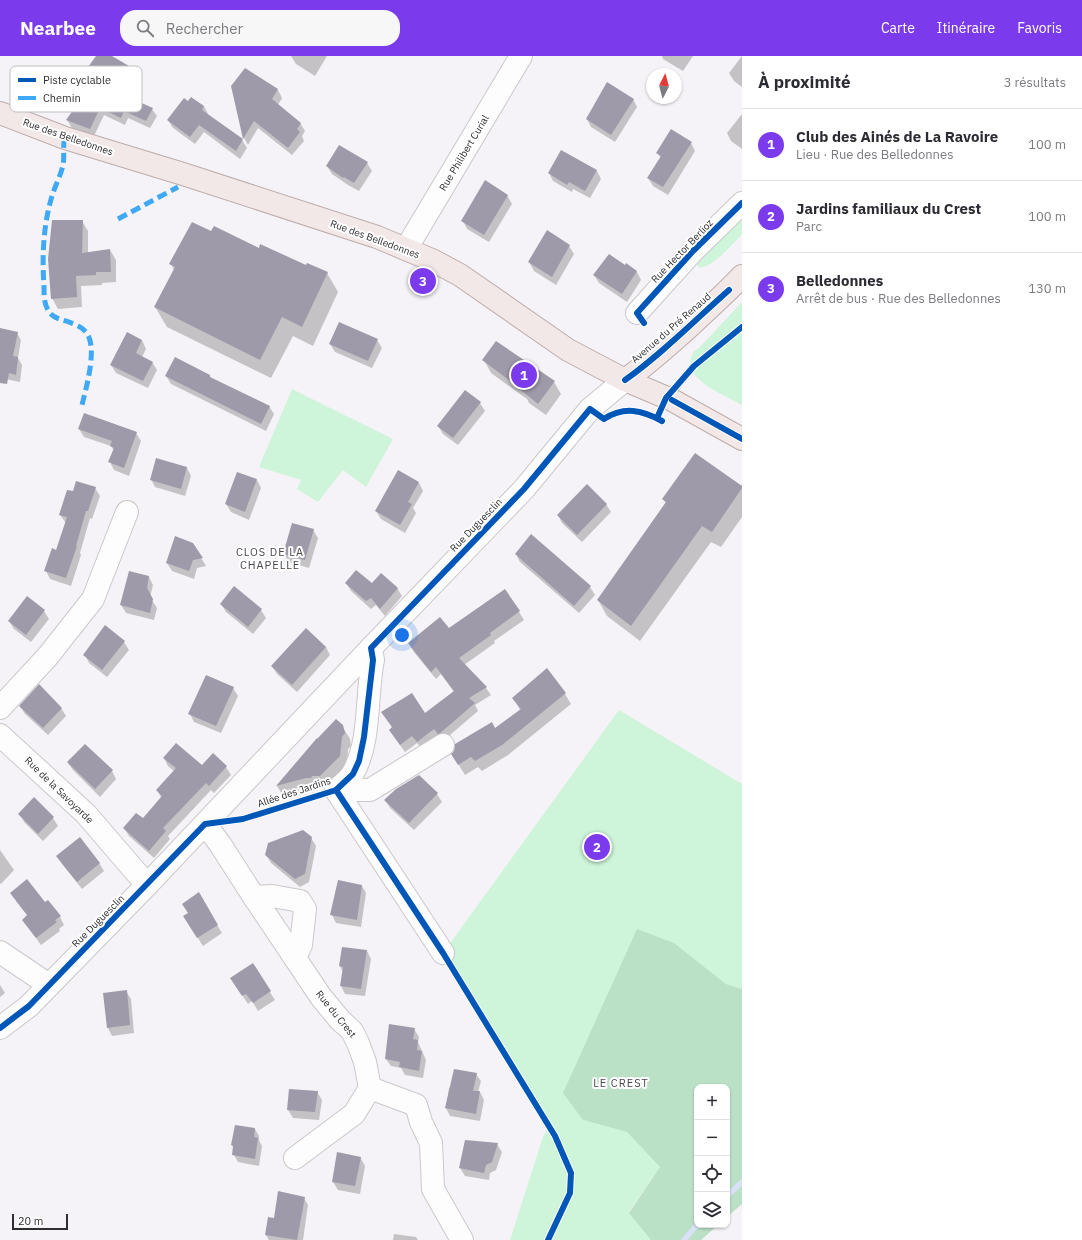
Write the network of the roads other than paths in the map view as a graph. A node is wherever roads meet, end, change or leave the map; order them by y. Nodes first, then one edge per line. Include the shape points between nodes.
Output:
1 (522, 56) edge
2 (0, 113) edge
3 (742, 203) edge
4 (406, 249) junction
5 (742, 276) edge
6 (637, 313) dead end
7 (625, 380) junction
8 (742, 439) edge
9 (127, 512) dead end
10 (371, 648) junction
11 (0, 708) edge
12 (0, 735) edge
13 (443, 745) dead end
14 (336, 790) junction
15 (205, 824) junction
16 (147, 885) junction
17 (254, 897) junction
18 (0, 952) edge
19 (443, 953) dead end
20 (295, 957) junction
21 (49, 985) junction
22 (0, 1028) edge
23 (370, 1088) junction
24 (295, 1158) dead end
25 (462, 1240) edge

1 - 4 street, Rue Philibert Curial
2 - 4 main road, Rue des Belledonnes via 65,138 307,214
3 - 6 street, Rue Hector Berlioz via 693,251
4 - 7 main road, Rue des Belledonnes via 460,275 568,350
5 - 7 main road, Avenue du Pré Renaud via 666,348
7 - 8 main road, Rue des Belledonnes via 672,400
7 - 10 street, Rue Duguesclin via 590,409 524,489
9 - 11 street via 93,599 48,656
10 - 14 street, Allée des Jardins via 373,660 359,761 353,774
10 - 15 street, Rue Duguesclin
12 - 16 street, Rue de la Savoyarde via 86,814
13 - 14 street, Allée des Jardins via 370,790
14 - 19 street
15 - 16 street, Rue Duguesclin
15 - 17 street, Rue du Crest
16 - 21 street, Rue Duguesclin
17 - 20 street, Rue du Crest
17 - 20 street via 272,896 300,901 305,909 301,945
18 - 21 street
20 - 23 street, Rue du Crest via 321,997 352,1031 365,1062
21 - 22 street, Rue Duguesclin via 29,1006
23 - 24 street via 354,1114
23 - 25 street via 416,1105 432,1143 433,1189

